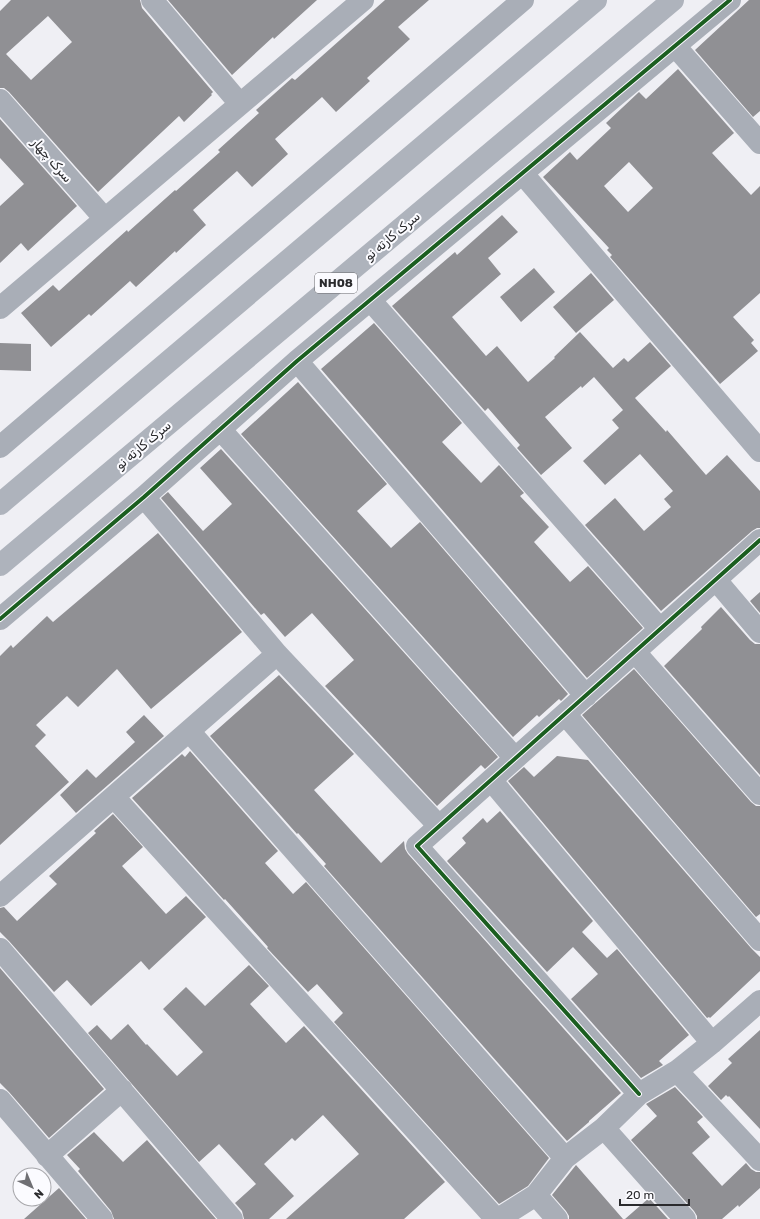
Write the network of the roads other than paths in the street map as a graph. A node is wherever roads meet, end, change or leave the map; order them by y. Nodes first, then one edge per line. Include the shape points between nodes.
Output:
1 (152, 0) edge
2 (363, 0) edge
3 (523, 0) edge
4 (596, 0) edge
5 (673, 0) edge
6 (730, 0) edge
7 (675, 46) junction
8 (0, 100) edge
9 (240, 104) junction
10 (760, 143) edge
11 (523, 174) junction
12 (105, 219) junction
13 (371, 301) junction
14 (0, 308) edge
15 (297, 361) junction
16 (220, 429) junction
17 (0, 447) edge
18 (760, 451) edge
19 (144, 497) junction
20 (0, 504) edge
21 (760, 540) edge
22 (0, 565) edge
23 (716, 580) junction
24 (0, 619) edge
25 (660, 629) junction
26 (760, 632) edge
27 (635, 652) junction
28 (277, 654) junction
29 (586, 696) junction
30 (565, 714) junction
31 (189, 731) junction
32 (515, 758) junction
33 (491, 780) junction
34 (760, 794) edge
35 (114, 797) junction
36 (439, 826) junction
37 (0, 896) edge
38 (760, 940) edge
39 (0, 949) edge
40 (760, 1001) edge
41 (712, 1043) junction
42 (677, 1071) junction
43 (122, 1090) junction
44 (639, 1094) junction
45 (0, 1100) edge
46 (604, 1128) junction
47 (47, 1156) junction
48 (565, 1158) junction
49 (760, 1160) edge
50 (536, 1195) junction
51 (102, 1219) edge
52 (232, 1219) edge
53 (497, 1219) edge
54 (557, 1219) edge
55 (685, 1219) edge

1 - 9 street
2 - 9 street
3 - 17 street
4 - 20 highway
5 - 22 highway, سرک کارته نو / NH08
6 - 7 street
7 - 10 street
7 - 11 street
8 - 12 street, سرک چهار
9 - 12 street
11 - 13 street
11 - 18 street
12 - 14 street
13 - 15 street
13 - 25 street
15 - 16 street
15 - 29 street
16 - 19 street
16 - 32 street
19 - 24 street
19 - 28 street
21 - 23 street
23 - 25 street
23 - 26 street
25 - 27 street
27 - 29 street
27 - 34 street
28 - 31 street
28 - 36 street
29 - 30 street
30 - 32 street
30 - 38 street
31 - 35 street
31 - 48 street
32 - 33 street
33 - 36 street
33 - 41 street
35 - 37 street
35 - 53 street
36 - 44 street via 417,846
39 - 43 street
40 - 41 street
41 - 42 street
42 - 44 street
42 - 49 street
43 - 47 street
43 - 52 street
44 - 46 street
45 - 47 street
46 - 48 street
46 - 55 street
47 - 51 street
48 - 50 street
50 - 53 street
50 - 54 street

